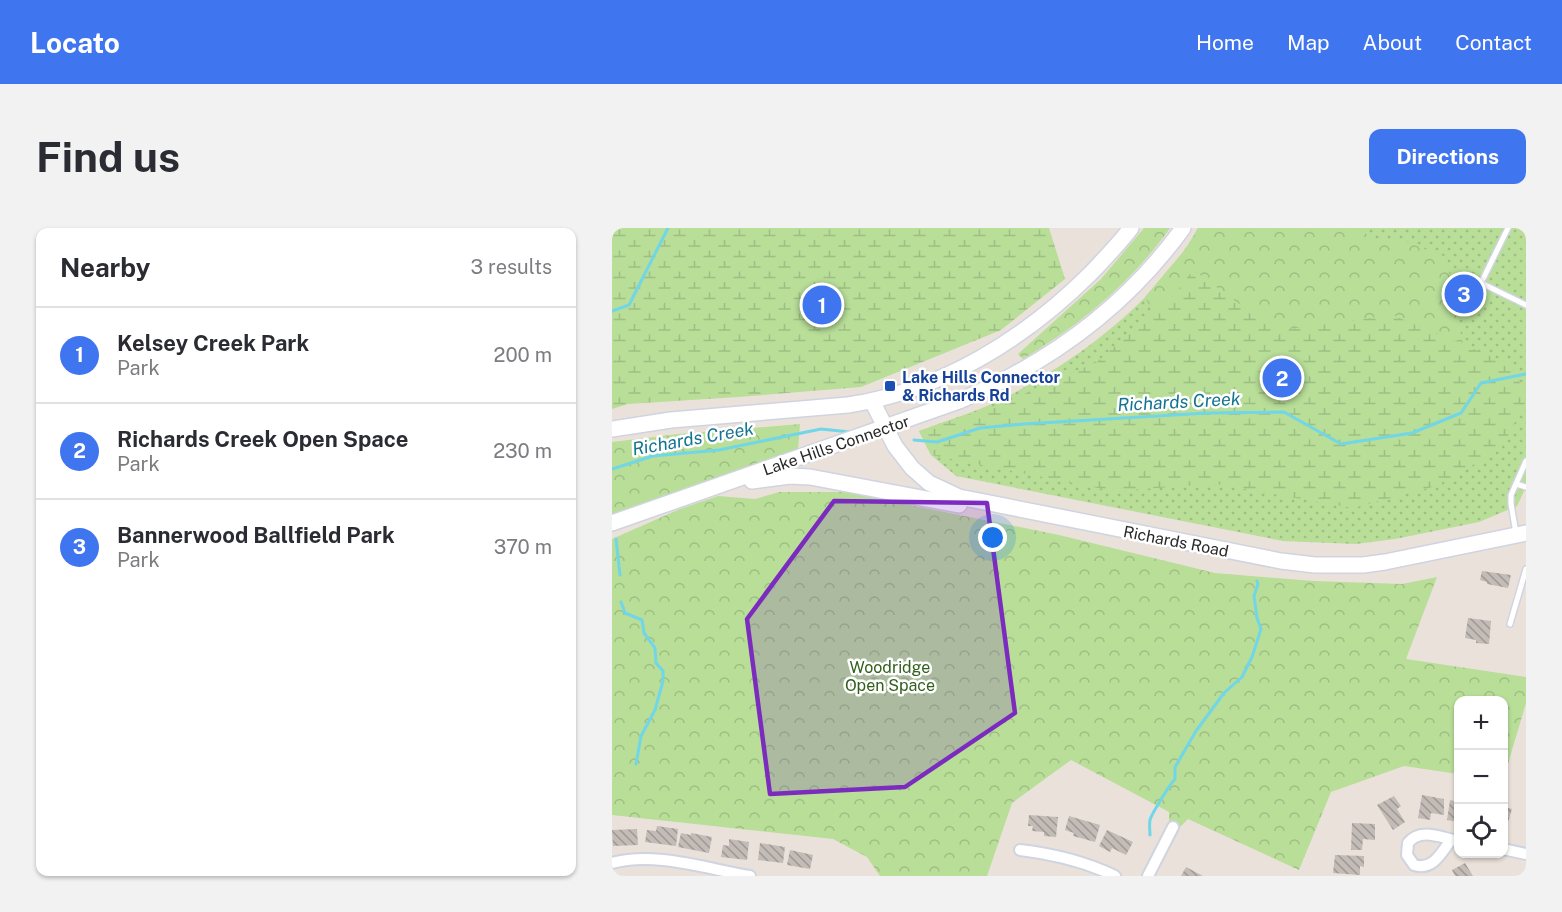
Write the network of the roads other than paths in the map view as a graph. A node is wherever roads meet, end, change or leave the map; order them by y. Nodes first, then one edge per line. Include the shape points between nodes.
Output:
1 (1131, 228) edge
2 (1183, 228) edge
3 (1508, 228) edge
4 (1526, 305) edge
5 (872, 402) junction
6 (885, 428) junction
7 (612, 429) edge
8 (1526, 461) edge
9 (1516, 484) junction
10 (720, 485) junction
11 (1526, 488) edge
12 (1027, 512) junction
13 (612, 523) edge
14 (1521, 534) edge
15 (1526, 569) edge
16 (1510, 624) dead end
17 (1173, 827) dead end
18 (1020, 850) dead end
19 (1508, 850) edge
20 (1526, 854) edge
21 (612, 863) edge
22 (717, 873) edge
23 (750, 876) edge
24 (1115, 876) edge
25 (1148, 876) edge

1 - 5 main road, Lake Hills Connector via 1086,278 1022,331 946,376
2 - 6 main road, Lake Hills Connector via 1133,288 1060,347 984,391
3 - 4 lane via 1481,284
5 - 6 main road, Richards Road
5 - 7 main road, Lake Hills Connector
6 - 10 main road, Lake Hills Connector
6 - 12 main road, Richards Road via 903,457 929,483 959,497
8 - 9 lane
9 - 11 lane
9 - 14 lane via 1511,504
10 - 12 main road via 810,477 957,504
10 - 13 main road, Lake Hills Connector
12 - 14 main road, Richards Road via 1315,565 1385,562
15 - 16 lane
17 - 25 street
18 - 24 street via 1081,861
19 - 20 street
21 - 22 street via 647,859
22 - 23 street

